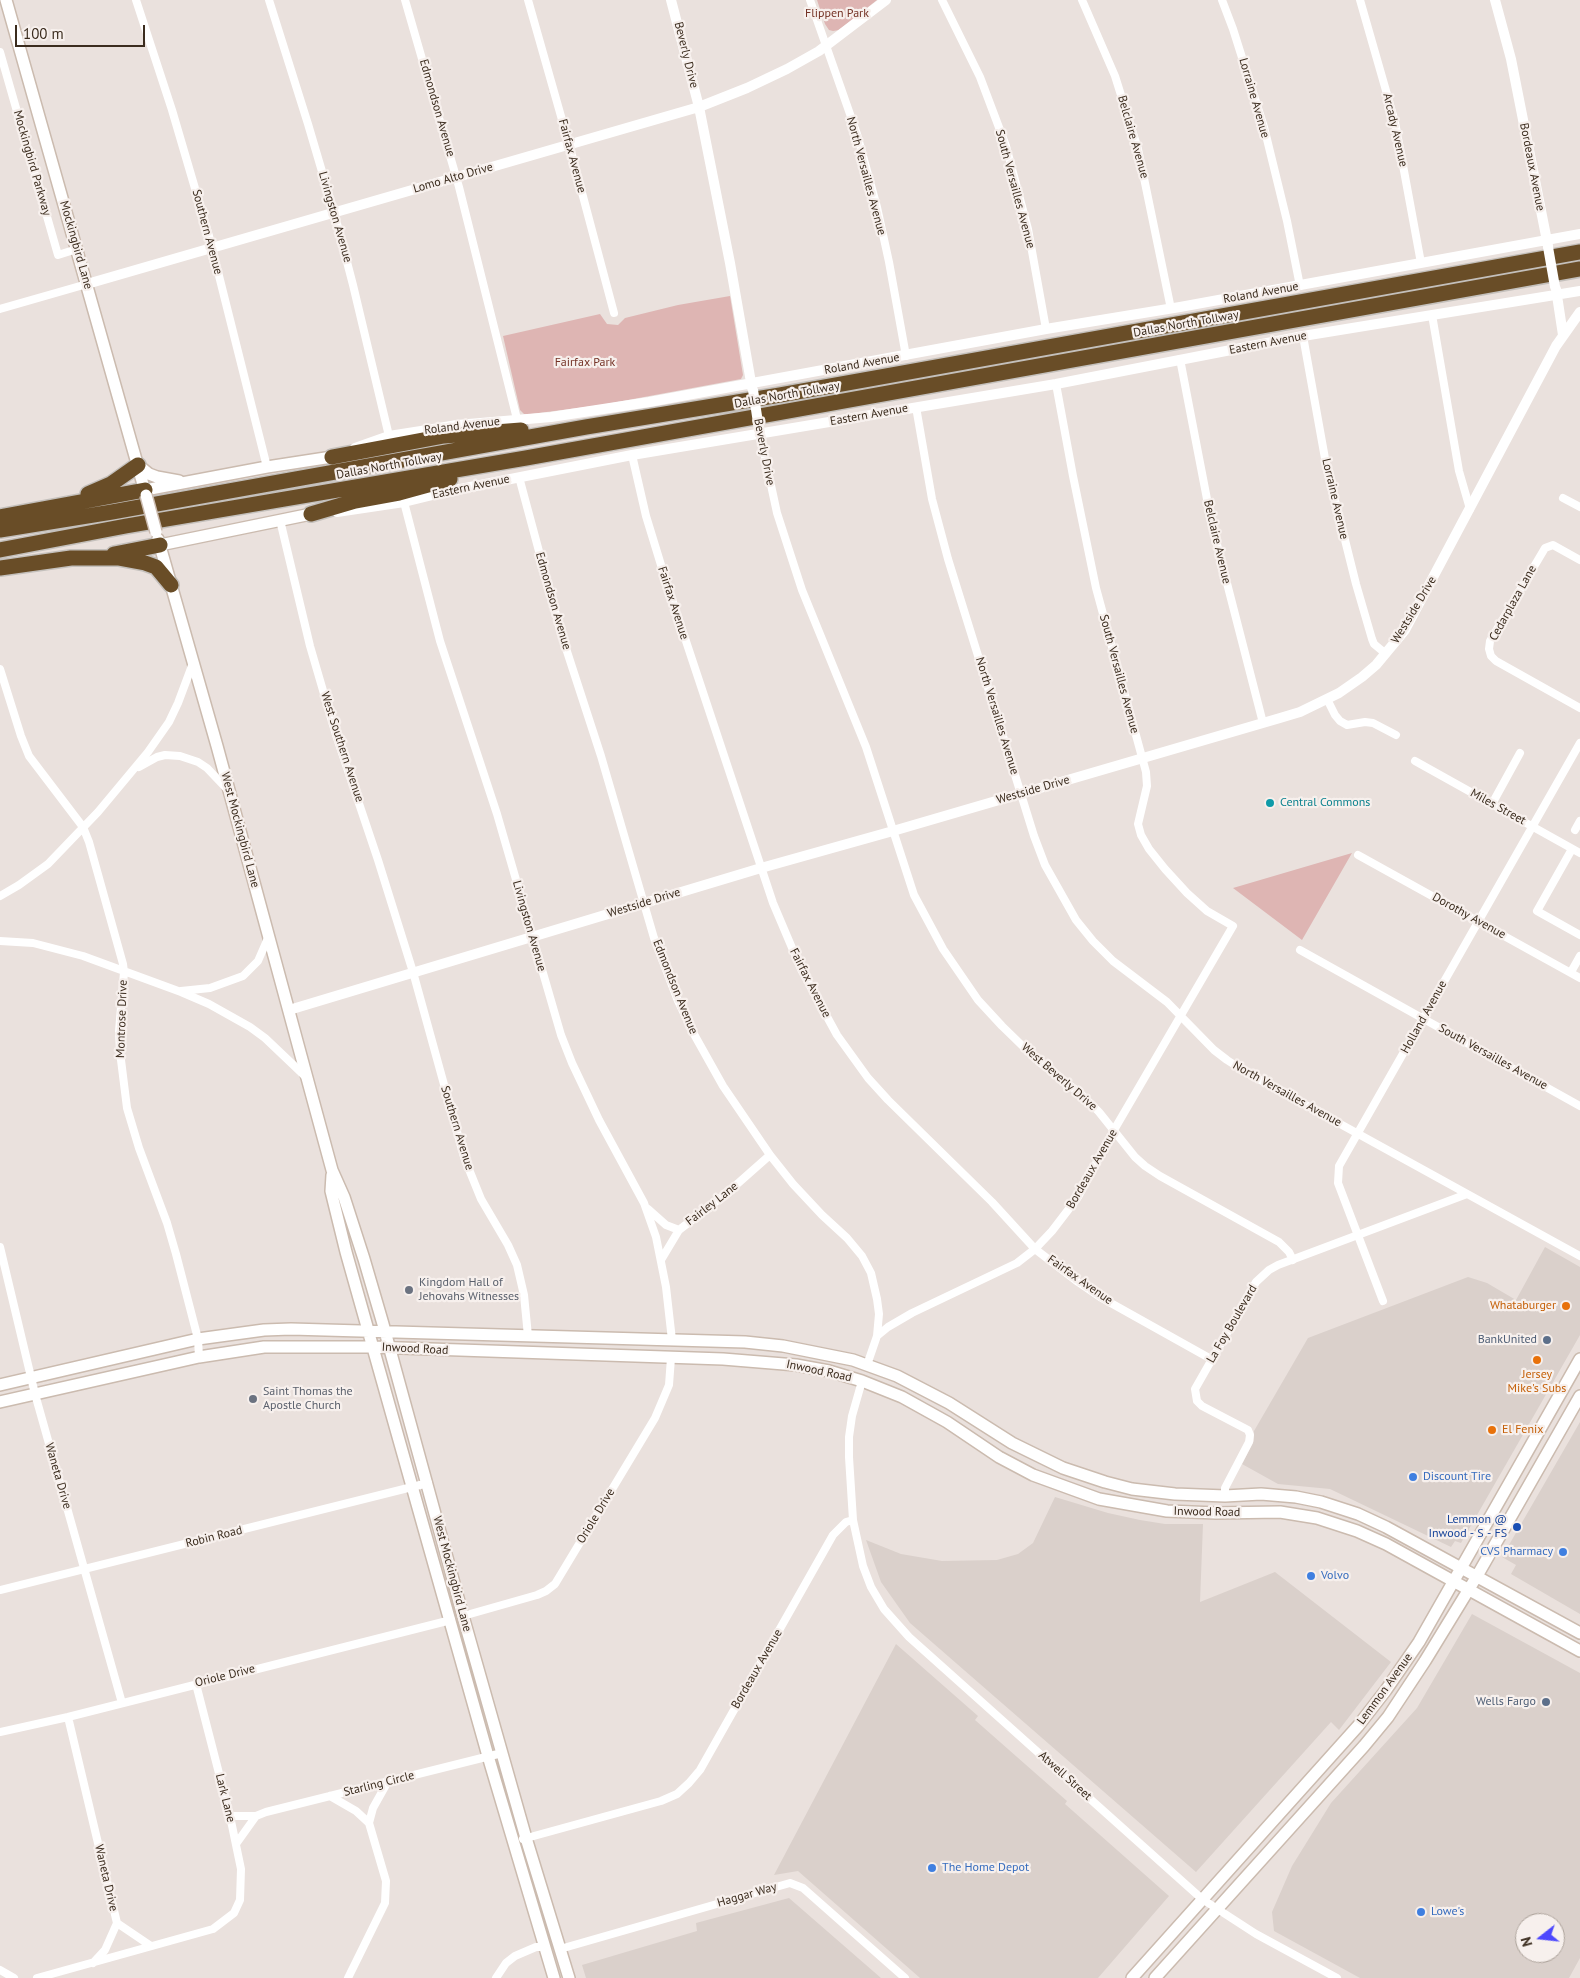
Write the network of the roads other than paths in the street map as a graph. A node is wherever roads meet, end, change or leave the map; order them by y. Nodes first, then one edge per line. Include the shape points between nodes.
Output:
1 (6, 0) edge
2 (136, 0) edge
3 (269, 0) edge
4 (405, 0) edge
5 (528, 0) edge
6 (672, 0) edge
7 (810, 0) edge
8 (886, 0) edge
9 (942, 0) edge
10 (1082, 0) edge
11 (1222, 0) edge
12 (1360, 0) edge
13 (1495, 0) edge
14 (826, 46) junction
15 (0, 52) edge
16 (699, 107) junction
17 (569, 145) junction
18 (456, 177) junction
19 (334, 212) junction
20 (1580, 234) edge
21 (1547, 244) junction
22 (212, 246) junction
23 (77, 249) junction
24 (1580, 252) edge
25 (1421, 263) junction
26 (1580, 269) edge
27 (87, 284) junction
28 (1300, 286) junction
29 (1556, 291) junction
30 (1580, 291) edge
31 (0, 309) edge
32 (1171, 309) junction
33 (1580, 312) edge
34 (614, 313) dead end
35 (1432, 315) junction
36 (1046, 329) junction
37 (1563, 335) junction
38 (1303, 336) junction
39 (906, 356) junction
40 (1180, 359) junction
41 (1056, 384) junction
42 (752, 386) junction
43 (916, 407) junction
44 (517, 420) junction
45 (586, 427) junction
46 (760, 432) junction
47 (389, 436) junction
48 (632, 455) junction
49 (332, 457) junction
50 (526, 458) junction
51 (138, 465) junction
52 (267, 467) junction
53 (519, 477) junction
54 (188, 483) junction
55 (145, 492) junction
56 (1562, 498) dead end
57 (404, 502) junction
58 (66, 503) junction
59 (1580, 507) edge
60 (1470, 509) junction
61 (311, 514) junction
62 (0, 517) edge
63 (280, 520) junction
64 (0, 530) edge
65 (158, 538) junction
66 (0, 550) edge
67 (100, 557) junction
68 (1580, 560) edge
69 (0, 568) edge
70 (171, 585) junction
71 (1386, 654) junction
72 (193, 662) junction
73 (0, 669) edge
74 (1327, 699) junction
75 (1580, 708) edge
76 (1263, 723) junction
77 (1396, 735) dead end
78 (1580, 743) edge
79 (1520, 753) dead end
80 (1143, 758) junction
81 (1415, 761) dead end
82 (131, 772) junction
83 (229, 791) junction
84 (1021, 794) junction
85 (1492, 804) junction
86 (1580, 821) edge
87 (84, 827) junction
88 (1533, 827) junction
89 (1575, 830) dead end
90 (893, 832) junction
91 (1572, 849) junction
92 (1580, 854) edge
93 (1358, 855) dead end
94 (761, 868) junction
95 (0, 896) edge
96 (644, 903) junction
97 (1478, 922) junction
98 (1233, 926) joint
99 (1580, 935) edge
100 (269, 936) junction
101 (534, 937) junction
102 (0, 941) edge
103 (1300, 950) dead end
104 (1580, 956) edge
105 (124, 972) junction
106 (413, 972) junction
107 (1571, 972) junction
108 (1580, 978) edge
109 (181, 992) junction
110 (289, 1010) junction
111 (1181, 1016) junction
112 (1423, 1018) junction
113 (307, 1078) junction
114 (1580, 1106) edge
115 (1114, 1130) junction
116 (1358, 1133) junction
117 (770, 1155) junction
118 (332, 1170) junction
119 (1467, 1194) junction
120 (645, 1205) junction
121 (679, 1230) junction
122 (1357, 1236) junction
123 (0, 1247) edge
124 (1035, 1249) junction
125 (1580, 1256) edge
126 (661, 1260) junction
127 (1293, 1260) junction
128 (1383, 1301) dead end
129 (368, 1332) junction
130 (386, 1333) junction
131 (528, 1336) junction
132 (877, 1336) junction
133 (198, 1339) junction
134 (672, 1340) junction
135 (372, 1347) junction
136 (391, 1348) junction
137 (199, 1357) junction
138 (671, 1358) junction
139 (1211, 1359) junction
140 (1580, 1359) edge
141 (867, 1365) junction
142 (886, 1372) junction
143 (848, 1376) junction
144 (32, 1377) junction
145 (862, 1381) junction
146 (0, 1385) edge
147 (35, 1394) junction
148 (1580, 1396) edge
149 (0, 1402) edge
150 (1542, 1427) junction
151 (1557, 1436) junction
152 (1513, 1478) junction
153 (428, 1483) junction
154 (1529, 1486) junction
155 (412, 1487) junction
156 (1132, 1489) junction
157 (1220, 1496) junction
158 (1321, 1502) junction
159 (1129, 1506) junction
160 (1216, 1513) junction
161 (1317, 1518) junction
162 (853, 1520) junction
163 (1462, 1568) junction
164 (84, 1569) junction
165 (1477, 1576) junction
166 (1454, 1582) junction
167 (0, 1590) edge
168 (1468, 1590) junction
169 (463, 1616) junction
170 (450, 1620) junction
171 (1580, 1633) edge
172 (1580, 1651) edge
173 (1412, 1653) junction
174 (1425, 1661) junction
175 (196, 1684) junction
176 (122, 1703) junction
177 (68, 1716) junction
178 (0, 1732) edge
179 (1336, 1751) junction
180 (502, 1753) junction
181 (488, 1756) junction
182 (1347, 1764) junction
183 (388, 1783) junction
184 (330, 1796) junction
185 (230, 1816) junction
186 (256, 1816) junction
187 (369, 1823) junction
188 (526, 1838) junction
189 (513, 1842) junction
190 (236, 1844) junction
191 (1202, 1899) junction
192 (1216, 1908) junction
193 (117, 1922) junction
194 (151, 1946) junction
195 (544, 1947) junction
196 (560, 1950) junction
197 (93, 1963) junction
198 (0, 1970) edge
199 (1142, 1972) edge
200 (14, 1978) edge
201 (37, 1978) edge
202 (348, 1978) edge
203 (496, 1978) edge
204 (554, 1978) edge
205 (568, 1978) edge
206 (905, 1978) edge
207 (1132, 1978) edge
208 (1155, 1978) edge
209 (1337, 1978) edge

1 - 23 main road, Mockingbird Lane
2 - 22 street, Southern Avenue
3 - 19 street, Livingston Avenue
4 - 18 street, Edmondson Avenue
5 - 17 street, Fairfax Avenue
6 - 16 street, Beverly Drive
7 - 14 street, North Versailles Avenue
8 - 14 street, Lomo Alto Drive
9 - 36 street, South Versailles Avenue via 976,70 1006,146 1028,229
10 - 32 street, Belclaire Avenue via 1115,76 1138,149
11 - 28 street, Lorraine Avenue via 1264,127
12 - 25 street, Arcady Avenue via 1395,122
13 - 21 street, Bordeaux Avenue via 1511,59
14 - 16 street, Lomo Alto Drive via 787,69
14 - 39 street, North Versailles Avenue via 857,134 877,207
15 - 23 street, Mockingbird Parkway via 58,255
16 - 17 street, Lomo Alto Drive
16 - 42 street, Beverly Drive
17 - 18 street, Lomo Alto Drive
17 - 34 street, Fairfax Avenue
18 - 19 street, Lomo Alto Drive
18 - 44 street, Edmondson Avenue
19 - 22 street, Lomo Alto Drive
19 - 47 street, Livingston Avenue
20 - 21 street, Roland Avenue
21 - 25 street, Roland Avenue
21 - 29 street, Bordeaux Avenue, bridge
22 - 27 street, Lomo Alto Drive
22 - 52 street, Southern Avenue
23 - 27 main road, Mockingbird Lane
24 - 45 highway, Dallas North Tollway
25 - 28 street, Roland Avenue
26 - 50 highway, Dallas North Tollway
27 - 31 street, Lomo Alto Drive
27 - 51 main road, Mockingbird Lane
28 - 32 street, Roland Avenue
29 - 30 street, Eastern Avenue
29 - 35 street, Eastern Avenue
29 - 37 street, Bordeaux Avenue
32 - 36 street, Roland Avenue
33 - 37 street, Westside Drive
35 - 38 street, Eastern Avenue
35 - 60 street via 1459,471
36 - 39 street, Roland Avenue
37 - 60 street, Westside Drive
38 - 40 street, Eastern Avenue
38 - 71 street, Lorraine Avenue via 1326,464 1356,584 1374,644
39 - 42 street, Roland Avenue
40 - 41 street, Eastern Avenue
40 - 76 street, Belclaire Avenue via 1212,525
41 - 43 street, Eastern Avenue
41 - 80 street, South Versailles Avenue via 1096,588
42 - 44 street, Roland Avenue
42 - 46 street, Beverly Drive, bridge
43 - 46 street, Eastern Avenue
43 - 84 street, North Versailles Avenue via 932,499 948,559
44 - 47 street, Roland Avenue
45 - 49 highway via 444,436
45 - 64 highway, Dallas North Tollway
46 - 48 street, Eastern Avenue
46 - 90 street, Beverly Drive via 788,550 866,747
47 - 49 street, Roland Avenue
48 - 53 street, Eastern Avenue
48 - 94 street, Fairfax Avenue via 665,578
49 - 52 main road, Roland Avenue
50 - 61 highway
50 - 66 highway, Dallas North Tollway
51 - 54 main road via 157,477
51 - 55 main road, Mockingbird Lane
51 - 58 highway via 111,484
52 - 54 main road, Roland Avenue
53 - 57 street, Eastern Avenue
53 - 96 street, Edmondson Avenue via 561,632
54 - 55 main road, Roland Avenue
55 - 58 highway
55 - 65 main road, West Mockingbird Lane, bridge
56 - 59 street
57 - 61 street, Eastern Avenue
57 - 101 street, Livingston Avenue via 440,641
58 - 62 highway
60 - 71 street, Westside Drive via 1405,630
61 - 63 main road, Eastern Avenue
63 - 65 main road, Eastern Avenue
63 - 106 street, West Southern Avenue via 310,646
65 - 67 highway
65 - 70 main road, West Mockingbird Lane
67 - 69 highway
67 - 70 highway via 152,565
68 - 75 street, Cedarplaza Lane via 1553,545 1544,548 1490,641 1489,649 1496,661
70 - 72 main road, West Mockingbird Lane
71 - 74 street, Westside Drive via 1362,677
72 - 82 street via 169,722
72 - 83 main road, West Mockingbird Lane
73 - 87 street, Montrose Drive via 29,756
74 - 76 street, Westside Drive via 1300,712
74 - 77 street via 1340,721 1347,724 1373,723
76 - 80 street, Westside Drive
78 - 88 street, Holland Avenue
79 - 85 street
80 - 84 street, Westside Drive
80 - 98 street, South Versailles Avenue via 1147,786 1138,824 1141,835 1165,870 1187,893 1207,911
81 - 85 street, Miles Street
82 - 83 street via 157,757 180,756 207,768
82 - 87 street
83 - 100 main road, West Mockingbird Lane
84 - 90 street, Westside Drive
84 - 111 street, North Versailles Avenue via 1046,865 1076,920 1114,961
85 - 88 street, Miles Street
86 - 89 street
87 - 95 street via 48,864
87 - 105 street, Montrose Drive
88 - 91 street, Miles Street
88 - 97 street, Holland Avenue
90 - 94 street, Westside Drive
90 - 115 street, West Beverly Drive via 914,895 942,949 966,984 1002,1026 1038,1061 1081,1094
91 - 92 street, Miles Street
91 - 99 street via 1537,911
93 - 97 street, Dorothy Avenue
94 - 96 street, Westside Drive
94 - 124 street, Fairfax Avenue via 801,970 851,1055 888,1100
96 - 101 street, Westside Drive
96 - 117 street, Edmondson Avenue via 663,963 695,1036 727,1093
97 - 107 street, Dorothy Avenue
97 - 112 street, Holland Avenue
98 - 111 street, Bordeaux Avenue
100 - 109 street via 263,953 243,976 210,988
100 - 110 main road, West Mockingbird Lane
101 - 106 street, Westside Drive
101 - 120 street, Livingston Avenue via 550,999 572,1063
102 - 105 street via 33,943 83,956
103 - 112 street, South Versailles Avenue
104 - 107 street
105 - 109 street
105 - 133 street, Montrose Drive via 119,1031 127,1108 167,1223
106 - 110 street, Westside Drive
106 - 131 street, Southern Avenue via 464,1157 517,1265
107 - 108 street, Dorothy Avenue
109 - 113 street via 250,1027
110 - 113 main road, West Mockingbird Lane
111 - 115 street, Bordeaux Avenue
111 - 116 street, North Versailles Avenue via 1227,1060
112 - 114 street, South Versailles Avenue
112 - 116 street, Holland Avenue
113 - 118 main road, West Mockingbird Lane
115 - 124 street, Bordeaux Avenue via 1078,1197
115 - 127 street, West Beverly Drive via 1145,1166 1279,1242
116 - 119 street, North Versailles Avenue
116 - 122 street, Holland Avenue via 1337,1174
117 - 121 street, Fairley Lane
117 - 132 street, Edmondson Avenue via 793,1184 862,1256 877,1299
118 - 129 main road, West Mockingbird Lane via 331,1191
118 - 130 main road, West Mockingbird Lane via 362,1250
119 - 122 street, La Foy Boulevard
119 - 125 street, North Versailles Avenue
120 - 121 street via 666,1226
120 - 126 street, Livingston Avenue
121 - 126 street, Fairley Lane
122 - 127 street, La Foy Boulevard
122 - 128 street, Holland Avenue
123 - 144 street, Waneta Drive
124 - 132 street, Bordeaux Avenue via 1017,1263 912,1312
124 - 139 street, Fairfax Avenue via 1100,1297
126 - 134 street, Livingston Avenue
127 - 139 street, La Foy Boulevard via 1269,1270 1256,1282
129 - 130 main road, Inwood Road
129 - 133 main road, Inwood Road via 264,1330
129 - 135 main road, West Mockingbird Lane
130 - 131 main road, Inwood Road
130 - 136 main road, West Mockingbird Lane
131 - 134 main road, Inwood Road
132 - 141 street
133 - 137 street, Montrose Drive
133 - 144 main road, Inwood Road
134 - 138 main road
134 - 141 main road, Inwood Road via 784,1346 839,1356
135 - 136 main road, Inwood Road
135 - 137 main road, Inwood Road via 264,1347
135 - 155 main road, West Mockingbird Lane
136 - 138 main road, Inwood Road
136 - 153 main road, West Mockingbird Lane
137 - 147 main road, Inwood Road
138 - 143 main road, Inwood Road via 779,1362
138 - 169 street, Oriole Drive via 668,1385 655,1418 555,1584 537,1596
139 - 157 street, La Foy Boulevard via 1195,1389 1197,1401 1248,1430 1250,1435
140 - 150 main road, Lemmon Avenue
141 - 142 main road, Inwood Road
141 - 143 main road
142 - 145 main road
142 - 156 main road, Inwood Road via 919,1387 1046,1460 1084,1476
143 - 145 main road, Inwood Road
144 - 146 main road, Inwood Road
144 - 147 street, Waneta Drive
145 - 159 main road, Inwood Road via 917,1404 1033,1475 1081,1494
145 - 162 street via 849,1437
147 - 149 main road, Inwood Road
147 - 164 street, Waneta Drive
148 - 151 main road, Lemmon Avenue
150 - 151 main road
150 - 152 main road, Lemmon Avenue
151 - 154 main road, Lemmon Avenue
152 - 154 main road
152 - 163 main road, Lemmon Avenue
153 - 155 street, Robin Road
153 - 169 main road, West Mockingbird Lane
154 - 165 main road, Lemmon Avenue
155 - 164 street, Robin Road
155 - 170 main road, West Mockingbird Lane
156 - 157 main road, Inwood Road
156 - 159 main road
157 - 158 main road, Inwood Road via 1279,1495
157 - 160 main road
158 - 161 main road
158 - 163 main road, Inwood Road via 1386,1526
159 - 160 main road, Inwood Road
160 - 161 main road, Inwood Road via 1274,1512
161 - 166 main road, Inwood Road via 1386,1544
162 - 188 street, Bordeaux Avenue via 846,1522 833,1535 700,1770 689,1783 677,1794 661,1801
162 - 191 street, Atwell Street via 871,1587 898,1626
163 - 165 main road, Inwood Road
163 - 166 main road, Lemmon Avenue
164 - 167 street, Robin Road
164 - 176 street, Waneta Drive
165 - 168 main road, Lemmon Avenue
165 - 171 main road, Inwood Road
166 - 168 main road, Inwood Road
166 - 173 main road, Lemmon Avenue
168 - 172 main road, Inwood Road
168 - 174 main road, Lemmon Avenue
169 - 170 main road
169 - 180 main road, West Mockingbird Lane
170 - 175 street, Oriole Drive
170 - 181 main road, West Mockingbird Lane
173 - 174 main road
173 - 179 main road, Lemmon Avenue
174 - 182 main road, Lemmon Avenue via 1388,1717
175 - 176 street, Oriole Drive
175 - 185 street, Lark Lane
176 - 177 street, Oriole Drive
177 - 178 street, Oriole Drive
177 - 193 street, Waneta Drive
179 - 182 main road
179 - 191 main road, Lemmon Avenue
180 - 181 street, Starling Circle
180 - 188 main road, West Mockingbird Lane
181 - 183 street, Starling Circle
181 - 189 main road, West Mockingbird Lane
182 - 192 main road, Lemmon Avenue
183 - 184 street, Starling Circle
183 - 187 street via 373,1808
184 - 186 street, Starling Circle
184 - 187 street
185 - 186 street, Starling Circle
185 - 190 street, Lark Lane
186 - 190 street
187 - 202 street via 386,1881 385,1903
188 - 189 street, Bordeaux Avenue
188 - 196 main road, West Mockingbird Lane
189 - 195 main road, West Mockingbird Lane
190 - 194 street, Lark Lane via 242,1881 240,1900 234,1914 213,1929
191 - 192 street, Atwell Street
191 - 199 main road, Lemmon Avenue
192 - 208 main road, Lemmon Avenue
192 - 209 street, Atwell Street
193 - 194 street, Waneta Drive
193 - 197 street, Waneta Drive via 105,1950
194 - 197 street
195 - 196 main road
195 - 203 street via 515,1956
195 - 204 main road, West Mockingbird Lane
196 - 205 main road, West Mockingbird Lane
196 - 206 street, Haggar Way via 790,1883 804,1888
197 - 201 street
198 - 200 street
199 - 207 main road, Lemmon Avenue

